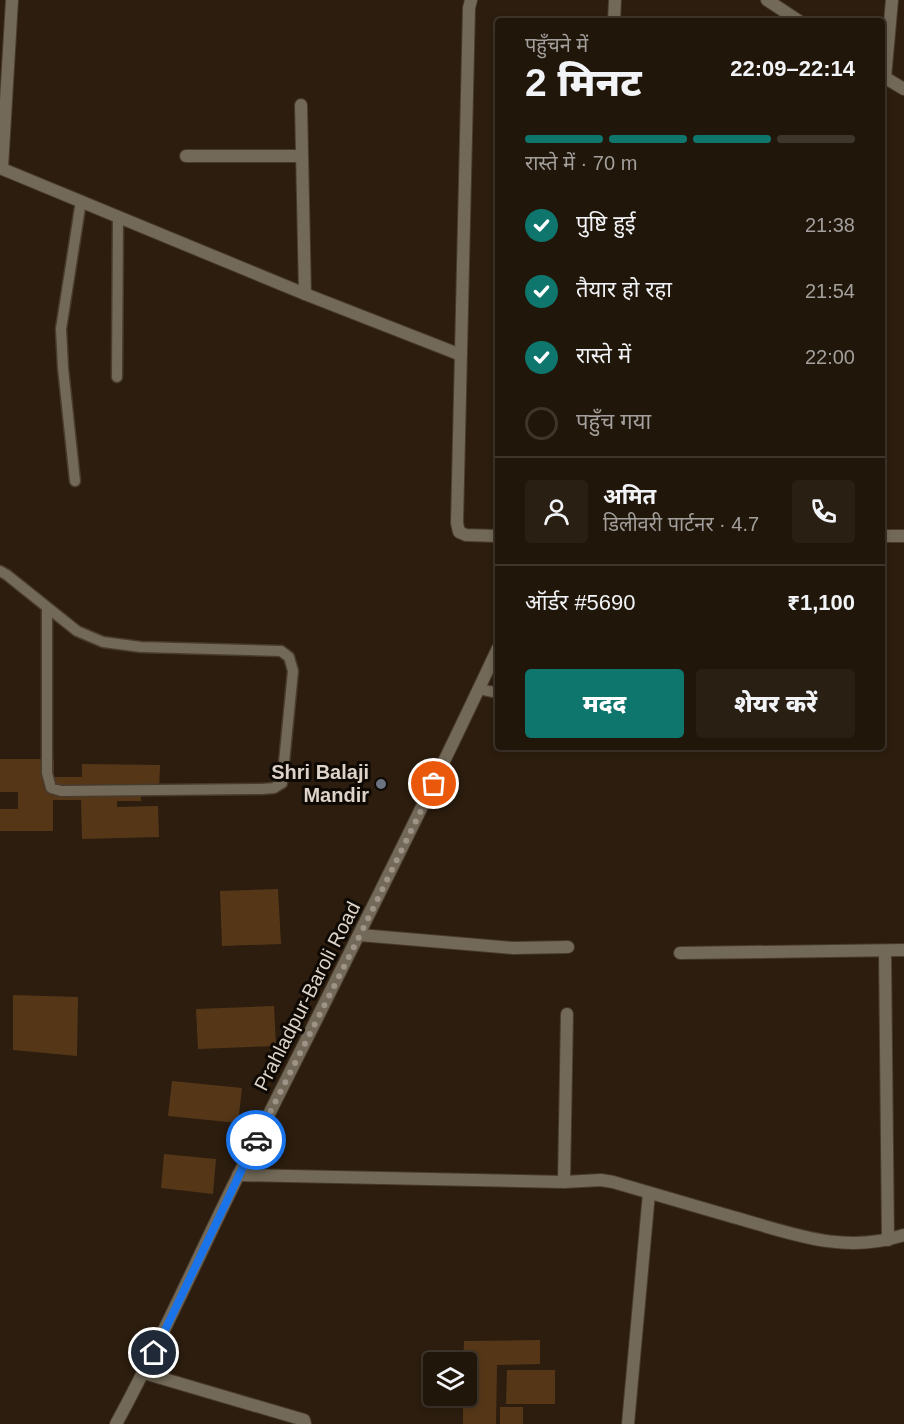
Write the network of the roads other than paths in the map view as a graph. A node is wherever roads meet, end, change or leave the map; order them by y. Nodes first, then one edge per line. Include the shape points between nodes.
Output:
1 (12, 0) edge
2 (471, 0) edge
3 (615, 0) edge
4 (767, 0) edge
5 (892, 0) edge
6 (614, 18) edge
7 (794, 18) edge
8 (885, 60) edge
9 (885, 78) edge
10 (904, 89) edge
11 (301, 105) dead end
12 (186, 156) dead end
13 (302, 156) junction
14 (1, 168) edge
15 (81, 201) junction
16 (118, 217) junction
17 (305, 294) junction
18 (461, 355) junction
19 (117, 377) dead end
20 (75, 481) dead end
21 (495, 536) edge
22 (885, 536) edge
23 (904, 536) edge
24 (0, 572) edge
25 (47, 607) junction
26 (495, 654) edge
27 (479, 689) junction
28 (495, 692) edge
29 (360, 935) junction
30 (568, 947) dead end
31 (885, 951) junction
32 (904, 951) edge
33 (681, 953) dead end
34 (567, 1014) dead end
35 (238, 1175) junction
36 (564, 1182) junction
37 (649, 1193) junction
38 (904, 1235) edge
39 (888, 1240) junction
40 (144, 1372) junction
41 (116, 1424) edge
42 (304, 1424) edge
43 (628, 1424) edge

1 - 14 street
2 - 18 street
3 - 6 street
4 - 7 street
5 - 8 street
9 - 10 street
11 - 13 street
12 - 13 street
13 - 17 street
14 - 15 street
15 - 16 street
15 - 20 lane via 62,329
16 - 17 street
16 - 19 lane
17 - 18 street
18 - 21 street via 457,523 459,532 466,535
22 - 23 street
24 - 25 lane
25 - 25 lane via 77,631 103,642 141,647 281,651 289,657 293,671 282,783 262,789 51,788 47,773
26 - 27 street, Prahladpur-Baroli Road
27 - 28 lane
27 - 29 street, Prahladpur-Baroli Road
29 - 30 street via 513,948
29 - 35 street, Prahladpur-Baroli Road
31 - 32 street
31 - 33 street
31 - 39 street
34 - 36 street
35 - 36 street
35 - 40 street, Prahladpur-Baroli Road
36 - 37 street via 601,1180
37 - 39 street via 822,1242 858,1244
37 - 43 street
38 - 39 street
40 - 41 street, Prahladpur-Baroli Road
40 - 42 street via 304,1420

